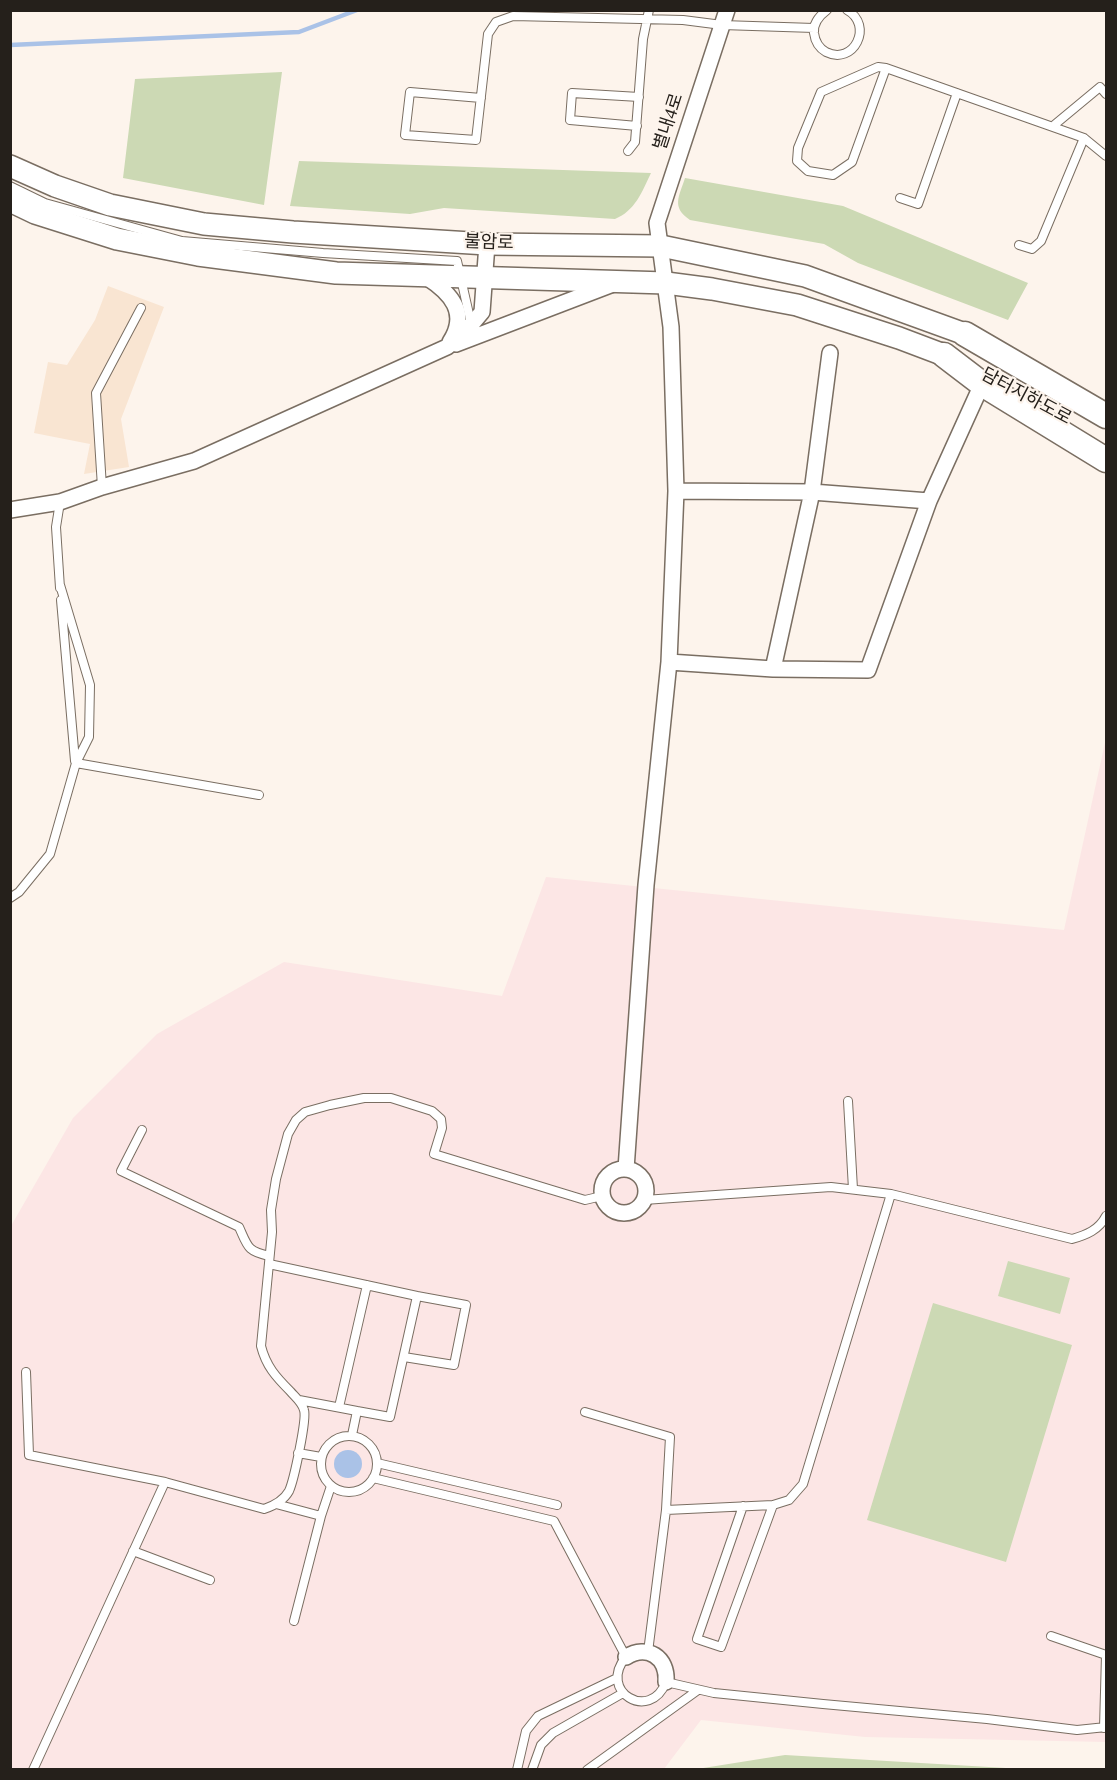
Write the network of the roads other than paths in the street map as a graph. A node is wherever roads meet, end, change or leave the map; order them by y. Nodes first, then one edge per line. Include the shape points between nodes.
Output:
1 (649, 10) edge
2 (827, 10) edge
3 (851, 11) edge
4 (725, 18) edge
5 (646, 19) junction
6 (814, 28) junction
7 (886, 68) junction
8 (957, 93) junction
9 (1107, 93) edge
10 (639, 97) junction
11 (481, 98) junction
12 (637, 126) junction
13 (1053, 126) junction
14 (1084, 138) junction
15 (628, 151) dead end
16 (1107, 156) edge
17 (10, 166) edge
18 (10, 186) edge
19 (900, 198) dead end
20 (10, 201) edge
21 (487, 244) junction
22 (1019, 245) dead end
23 (661, 246) junction
24 (424, 275) junction
25 (460, 276) junction
26 (485, 276) junction
27 (619, 282) junction
28 (666, 283) junction
29 (141, 308) dead end
30 (471, 324) junction
31 (964, 334) junction
32 (447, 347) junction
33 (830, 353) dead end
34 (944, 355) junction
35 (982, 384) junction
36 (1107, 400) edge
37 (1107, 416) edge
38 (1107, 441) edge
39 (1107, 460) edge
40 (102, 487) junction
41 (676, 491) junction
42 (812, 492) junction
43 (929, 501) junction
44 (60, 502) junction
45 (10, 510) edge
46 (60, 585) junction
47 (669, 662) junction
48 (773, 669) junction
49 (76, 763) junction
50 (260, 795) dead end
51 (10, 898) edge
52 (848, 1101) dead end
53 (142, 1130) dead end
54 (626, 1169) junction
55 (853, 1190) junction
56 (891, 1194) junction
57 (602, 1196) junction
58 (644, 1200) junction
59 (1105, 1221) edge
60 (269, 1260) junction
61 (367, 1285) junction
62 (417, 1296) junction
63 (404, 1357) junction
64 (26, 1372) dead end
65 (299, 1400) junction
66 (339, 1407) junction
67 (357, 1411) junction
68 (585, 1412) dead end
69 (352, 1435) junction
70 (298, 1453) junction
71 (321, 1457) junction
72 (377, 1462) junction
73 (373, 1478) junction
74 (165, 1482) junction
75 (331, 1486) junction
76 (276, 1504) junction
77 (557, 1505) dead end
78 (773, 1505) junction
79 (742, 1506) junction
80 (666, 1510) junction
81 (321, 1516) junction
82 (133, 1551) junction
83 (210, 1580) dead end
84 (294, 1621) dead end
85 (1051, 1636) dead end
86 (648, 1652) junction
87 (1106, 1655) edge
88 (626, 1657) junction
89 (617, 1678) junction
90 (666, 1682) junction
91 (698, 1690) junction
92 (623, 1693) junction
93 (1106, 1728) edge
94 (33, 1770) edge
95 (517, 1770) edge
96 (532, 1770) edge
97 (587, 1770) edge

1 - 5 lane
2 - 6 lane
3 - 6 lane via 860,24 859,40 843,55 822,50
4 - 5 lane
4 - 6 lane
4 - 23 street, 별내4로 via 657,223
5 - 10 lane
5 - 11 lane via 513,16 496,22 488,34
7 - 7 lane via 878,67 821,92 798,148 797,161 808,171 833,175 852,162
7 - 8 lane
8 - 13 lane
8 - 19 lane via 918,204
9 - 13 lane via 1100,87
10 - 12 lane
10 - 12 lane via 572,93 570,120
11 - 11 lane via 476,140 405,135 410,92
12 - 15 lane via 636,142
13 - 14 lane
14 - 16 lane
14 - 22 lane via 1041,241 1032,249
17 - 21 street, 불암로 via 110,205 204,224
18 - 25 lane via 45,203 182,241 457,261
20 - 24 street, 불암로 via 117,239 198,255 336,273
21 - 23 street, 불암로
21 - 26 street
23 - 28 street, 별내4로
23 - 31 street, 불암로 via 805,276
24 - 25 street, 불암로
24 - 32 street via 444,288 459,316 456,333
25 - 26 street, 불암로
25 - 30 lane
26 - 27 street, 불암로
26 - 30 street via 482,312
27 - 28 street, 불암로
27 - 32 street
28 - 34 street, 불암로 via 796,305
28 - 41 street, 별내4로
29 - 40 lane via 96,393
30 - 32 street
31 - 36 main road
31 - 37 main road, 담터지하도로
32 - 40 street via 194,461
33 - 42 street
34 - 35 main road
34 - 38 main road, 담터지하도로 via 1001,381
35 - 39 main road
35 - 43 street
40 - 44 street
41 - 42 street
41 - 47 street, 별내4로
42 - 43 street
42 - 48 street
43 - 48 street via 868,670
44 - 45 street
44 - 46 lane via 56,527
46 - 49 lane
46 - 49 lane via 90,685 89,737
47 - 48 street
47 - 54 street, 별내4로 via 646,885
49 - 50 lane
49 - 51 lane via 50,854
52 - 55 lane
53 - 60 lane via 121,1171 239,1227 249,1248
54 - 57 street via 607,1176
54 - 58 street via 643,1179
55 - 56 lane
55 - 58 lane via 831,1187
56 - 59 lane via 1072,1239 1089,1234
56 - 78 lane via 803,1484 789,1500
57 - 58 street via 609,1208 622,1214 635,1210
57 - 60 lane via 585,1200 434,1154 442,1128 441,1119 432,1110 391,1098 364,1098 305,1112 296,1120 288,1134 276,1179
60 - 61 lane
60 - 65 lane via 261,1346 274,1374
61 - 62 lane
61 - 66 lane
62 - 63 lane
62 - 63 lane via 466,1305 454,1365
63 - 67 lane via 390,1417
64 - 74 lane via 29,1455
65 - 66 lane
65 - 70 lane via 304,1417
66 - 67 lane
67 - 69 lane
68 - 80 lane via 670,1437
69 - 71 lane via 329,1443
69 - 72 lane via 372,1447
70 - 71 lane
70 - 76 lane via 289,1492
71 - 75 lane via 321,1473
72 - 73 lane
72 - 77 lane
73 - 75 lane via 354,1492
73 - 88 lane via 554,1521
74 - 76 lane via 264,1509
74 - 82 lane
75 - 81 lane
76 - 81 lane
78 - 79 lane
78 - 79 lane via 721,1647 697,1639
79 - 80 lane
80 - 86 lane
81 - 84 lane
82 - 83 lane
82 - 94 lane
85 - 87 lane
86 - 88 street
86 - 90 street via 661,1660
87 - 93 lane
88 - 89 lane
89 - 92 lane
89 - 95 lane via 538,1716 526,1731
90 - 91 lane
90 - 92 lane via 658,1695 644,1701
91 - 93 lane via 1077,1730
91 - 97 lane
92 - 96 lane via 553,1733 541,1745

